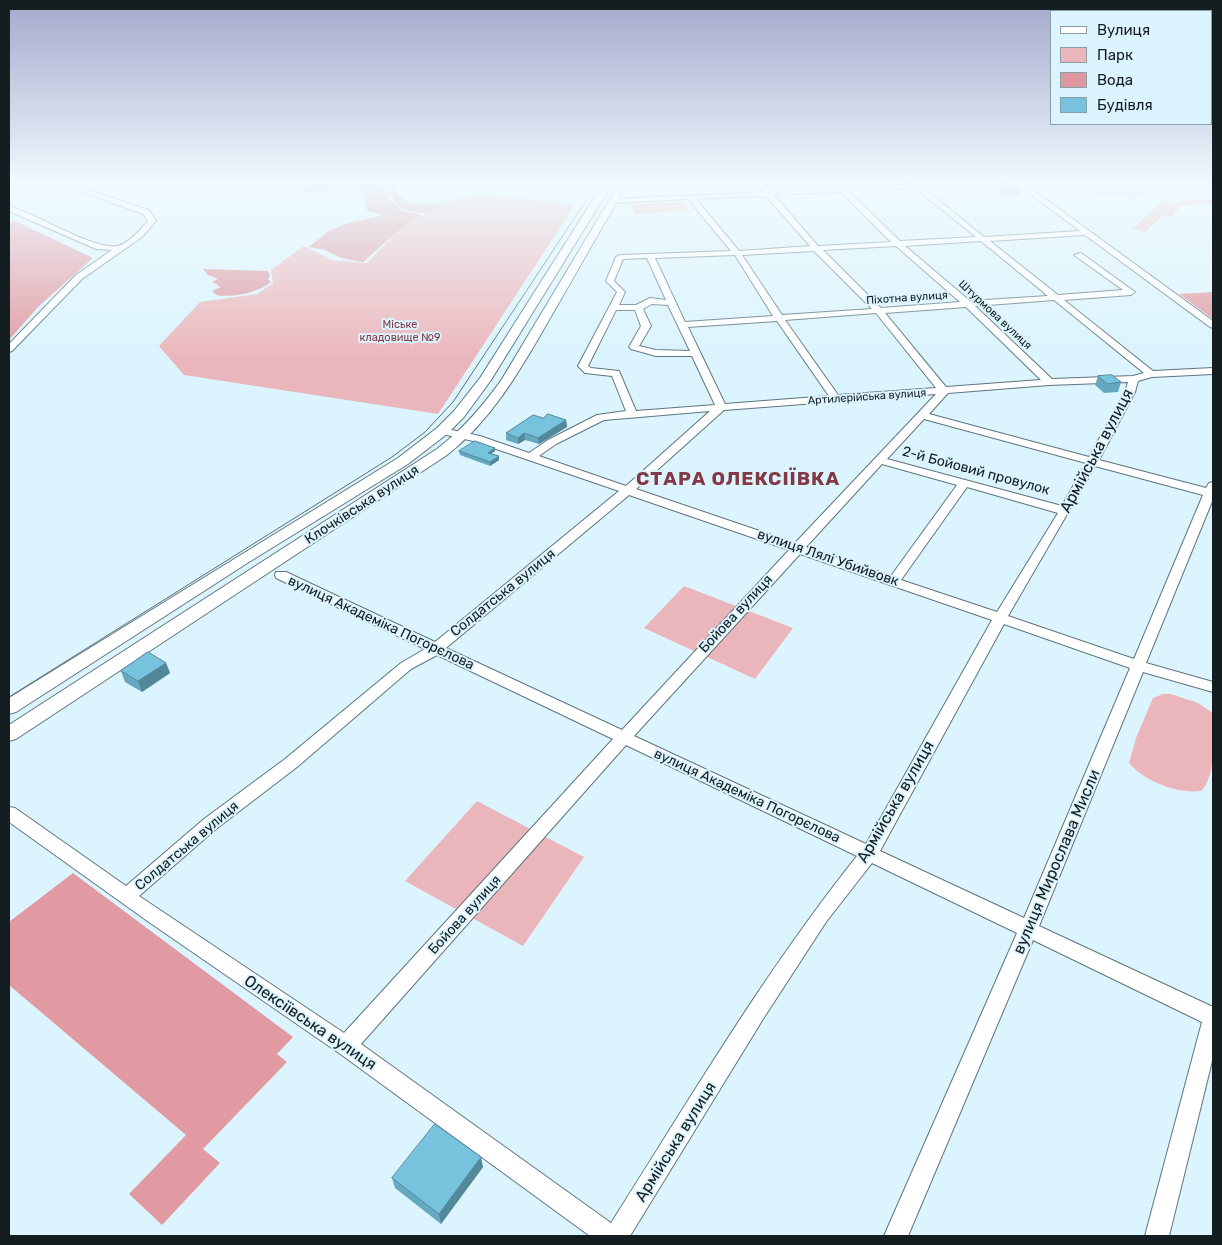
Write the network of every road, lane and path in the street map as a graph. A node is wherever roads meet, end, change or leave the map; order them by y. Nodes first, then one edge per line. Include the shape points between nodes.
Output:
1 (88, 242) edge
2 (128, 242) edge
3 (572, 242) edge
4 (590, 242) edge
5 (728, 242) edge
6 (811, 242) edge
7 (912, 242) edge
8 (985, 242) edge
9 (1100, 242) edge
10 (897, 243) junction
11 (120, 248) junction
12 (816, 248) junction
13 (737, 253) junction
14 (1078, 255) dead end
15 (650, 257) junction
16 (1055, 298) junction
17 (673, 303) junction
18 (968, 305) junction
19 (614, 306) junction
20 (639, 308) junction
21 (879, 311) junction
22 (779, 318) junction
23 (684, 325) junction
24 (1213, 325) edge
25 (9, 349) edge
26 (696, 353) junction
27 (1213, 371) edge
28 (1151, 374) junction
29 (1134, 379) junction
30 (1049, 382) junction
31 (944, 391) junction
32 (836, 399) junction
33 (721, 407) junction
34 (632, 414) junction
35 (921, 415) junction
36 (442, 431) junction
37 (463, 435) junction
38 (530, 457) junction
39 (880, 460) junction
40 (1092, 461) junction
41 (964, 483) junction
42 (1212, 489) edge
43 (628, 490) junction
44 (1064, 511) junction
45 (797, 548) junction
46 (281, 575) dead end
47 (894, 581) junction
48 (1001, 617) junction
49 (436, 649) junction
50 (1139, 666) junction
51 (1213, 687) edge
52 (9, 708) edge
53 (9, 734) edge
54 (624, 739) junction
55 (9, 813) edge
56 (870, 853) junction
57 (127, 896) junction
58 (1028, 928) junction
59 (1213, 1018) edge
60 (346, 1046) junction
61 (608, 1236) edge
62 (617, 1236) edge
63 (896, 1236) edge
64 (1157, 1236) edge

1 - 11 street via 99,247
2 - 11 street
3 - 36 main road, Клочківська вулиця via 485,380
4 - 37 main road, Клочківська вулиця via 508,379 490,406
5 - 13 street
6 - 12 street
7 - 10 street
8 - 16 street
9 - 24 street
10 - 12 street
10 - 18 street, Штурмова вулиця
11 - 25 street via 79,277
12 - 13 street
12 - 21 street
13 - 15 street
13 - 22 street
14 - 16 street, Піхотна вулиця via 1131,292
15 - 17 street
15 - 19 street via 618,259 610,281 621,292
16 - 18 street, Піхотна вулиця
16 - 28 street
17 - 20 street via 650,301
17 - 23 street
18 - 21 street, Піхотна вулиця
18 - 30 street, Штурмова вулиця
19 - 20 street
19 - 34 street via 583,366 588,371 616,373
20 - 26 street via 646,326 634,346 641,350
21 - 22 street, Піхотна вулиця
21 - 31 street
22 - 23 street, Піхотна вулиця
22 - 32 street
23 - 26 street
26 - 33 street
27 - 28 street, Артилерійська вулиця
28 - 29 street, Артилерійська вулиця
29 - 30 street, Артилерійська вулиця
29 - 40 street, Армійська вулиця
30 - 31 street, Артилерійська вулиця
31 - 32 street, Артилерійська вулиця
31 - 35 street, Бойова вулиця
32 - 33 street, Артилерійська вулиця
33 - 34 street, Артилерійська вулиця
33 - 43 street, Солдатська вулиця
34 - 38 street, Артилерійська вулиця via 601,417
35 - 39 street, Бойова вулиця
35 - 40 street
36 - 37 street, вулиця Лялі Убийвовк
36 - 52 main road, Клочківська вулиця via 403,461
37 - 38 street, вулиця Лялі Убийвовк
37 - 53 main road, Клочківська вулиця via 318,534
38 - 43 street, вулиця Лялі Убийвовк
39 - 41 street, 2-й Бойовий провулок
39 - 45 street, Бойова вулиця
40 - 42 street
40 - 44 street, Армійська вулиця
41 - 44 street, 2-й Бойовий провулок
41 - 47 street
42 - 50 street, вулиця Мирослава Мисли
43 - 45 street, вулиця Лялі Убийвовк
43 - 49 street, Солдатська вулиця
44 - 48 street, Армійська вулиця
45 - 47 street, вулиця Лялі Убийвовк
45 - 54 street, Бойова вулиця
46 - 49 street, вулиця Академіка Погорєлова
47 - 48 street, вулиця Лялі Убийвовк
48 - 50 street, вулиця Лялі Убийвовк
48 - 56 street, Армійська вулиця
49 - 54 street, вулиця Академіка Погорєлова
49 - 57 street, Солдатська вулиця via 406,666 291,763 210,824
50 - 51 street, вулиця Лялі Убийвовк
50 - 58 street, вулиця Мирослава Мисли
54 - 56 street, вулиця Академіка Погорєлова
54 - 60 street, Бойова вулиця
55 - 57 street, Олексіївська вулиця
56 - 58 street, вулиця Академіка Погорєлова
56 - 62 street, Армійська вулиця via 819,917
57 - 60 street, Олексіївська вулиця
58 - 59 street, вулиця Академіка Погорєлова
58 - 63 street, вулиця Мирослава Мисли
59 - 64 street
60 - 61 street, Олексіївська вулиця

